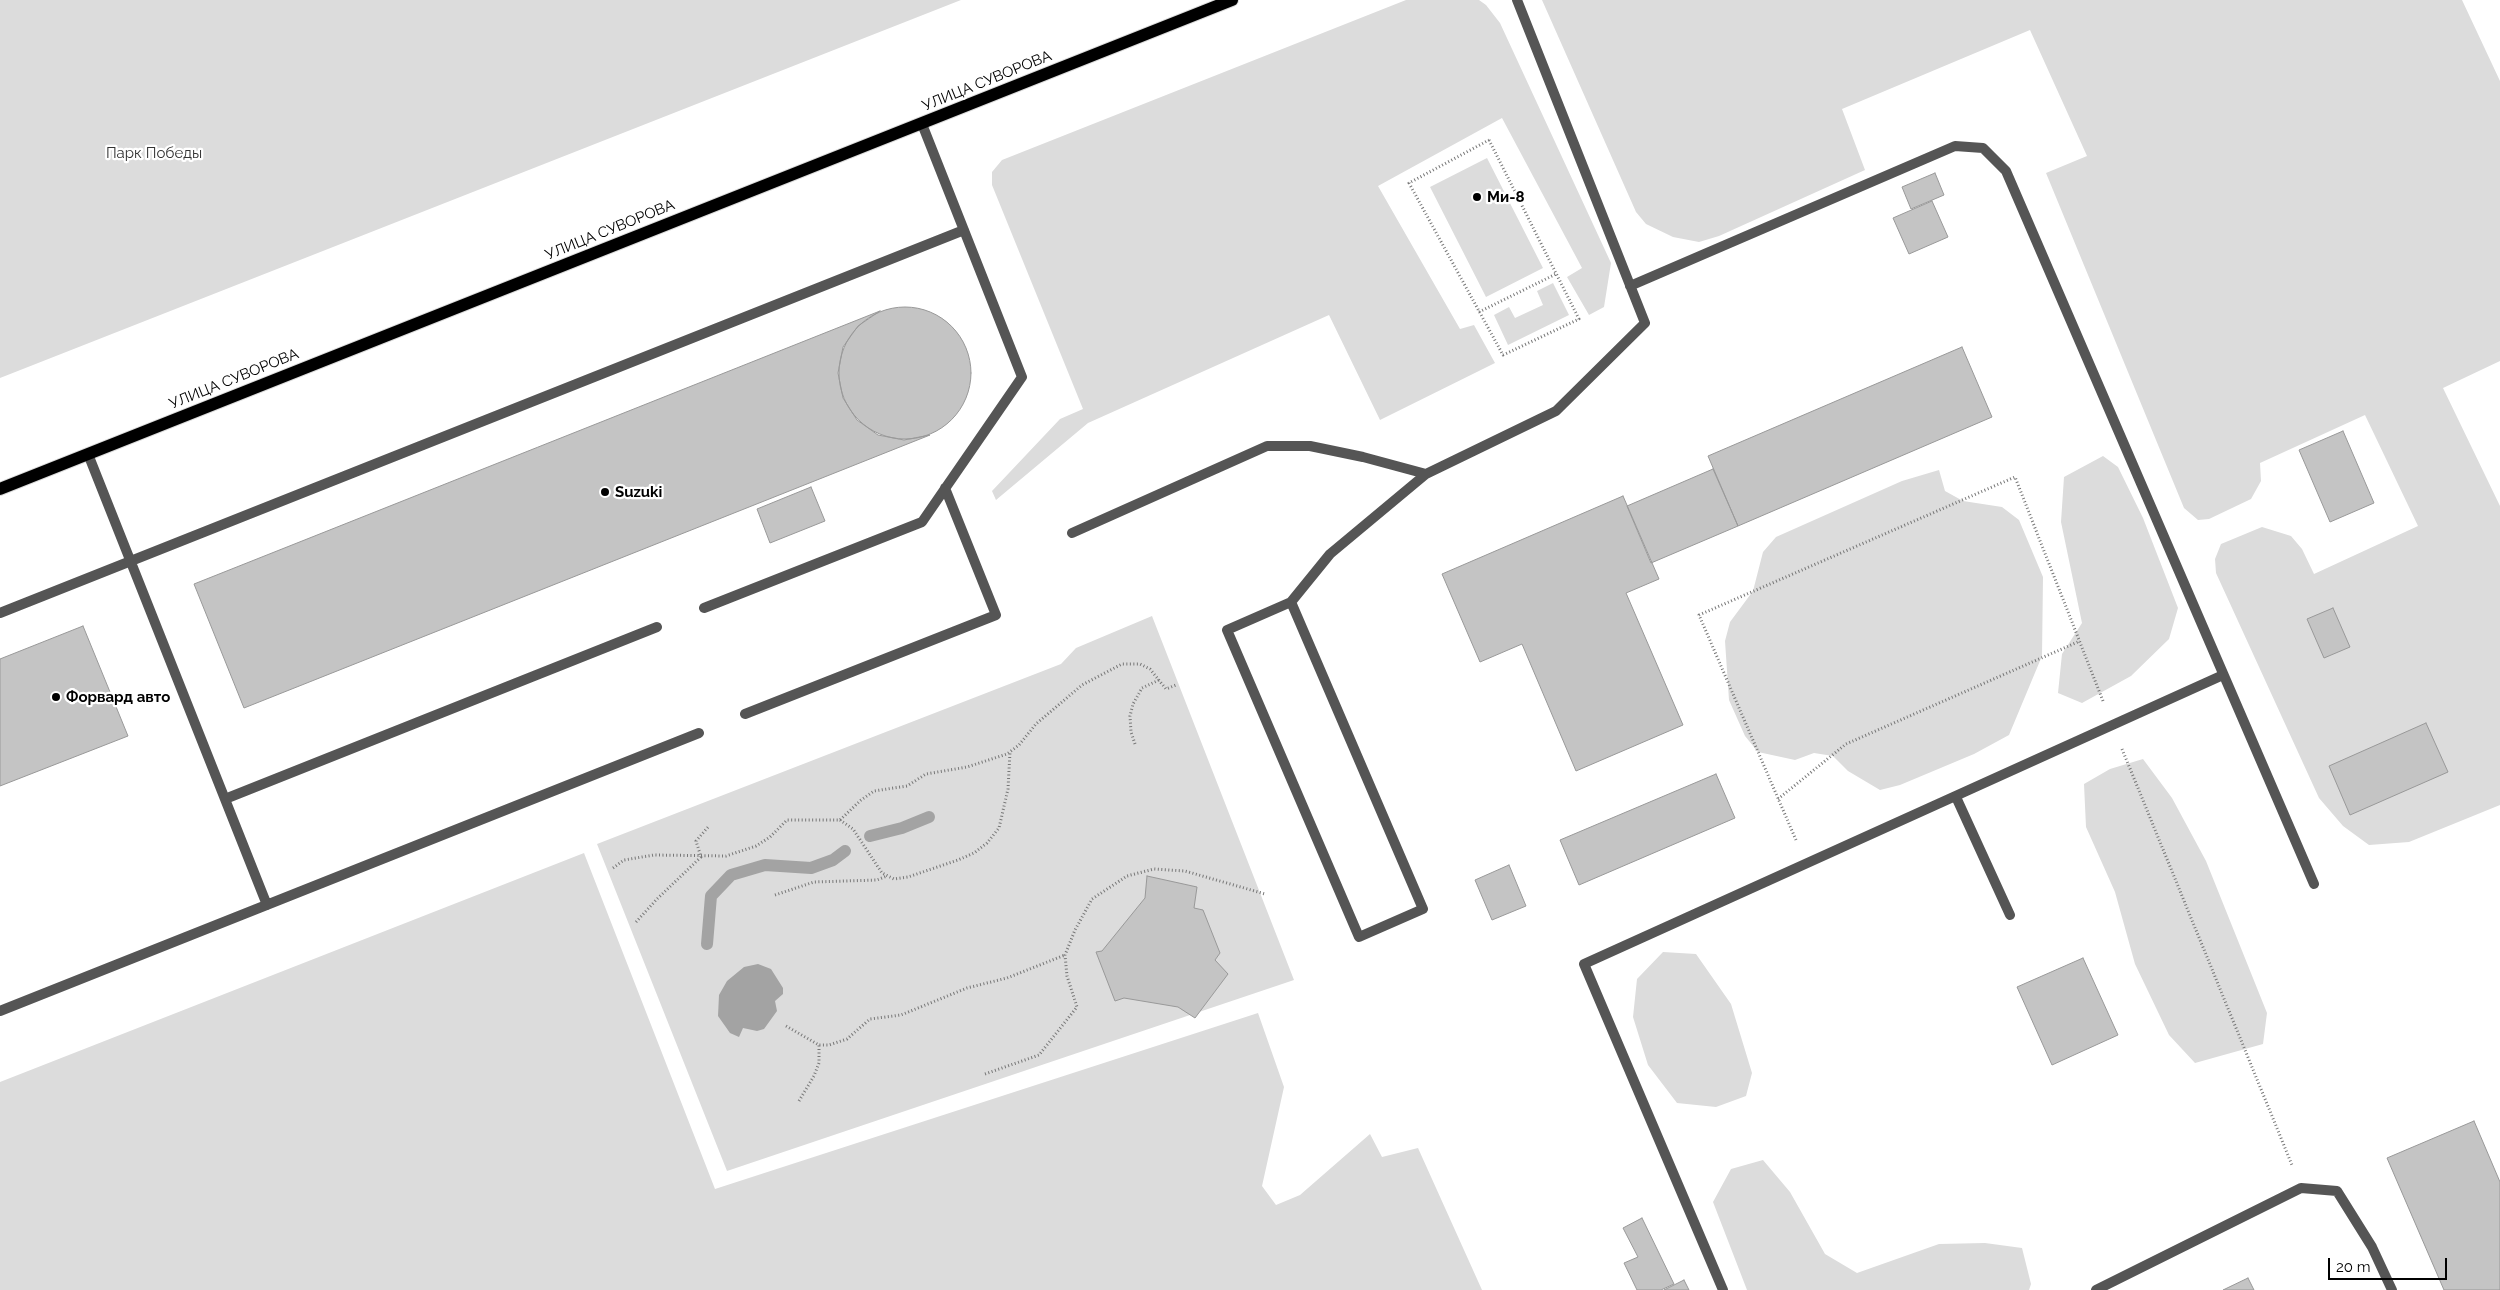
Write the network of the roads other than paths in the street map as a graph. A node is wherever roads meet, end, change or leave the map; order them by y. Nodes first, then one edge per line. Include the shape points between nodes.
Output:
1 (1232, 0) edge
2 (1517, 0) edge
3 (922, 124) junction
4 (964, 230) junction
5 (1630, 286) junction
6 (88, 454) junction
7 (1426, 474) junction
8 (945, 488) junction
9 (0, 489) edge
10 (1072, 533) dead end
11 (131, 561) junction
12 (1291, 602) junction
13 (704, 608) dead end
14 (0, 613) edge
15 (657, 627) dead end
16 (2223, 675) junction
17 (745, 714) dead end
18 (699, 733) dead end
19 (1956, 798) junction
20 (225, 799) junction
21 (2314, 884) dead end
22 (268, 905) junction
23 (2010, 915) dead end
24 (0, 1011) edge
25 (1723, 1290) edge
26 (2096, 1290) edge
27 (2392, 1290) edge

1 - 3 main road, УЛИЦА СУВОРОВА
2 - 5 lane
3 - 4 lane
3 - 6 main road, УЛИЦА СУВОРОВА
4 - 8 lane via 1022,377
4 - 11 lane
5 - 7 lane via 1645,323 1556,411
5 - 16 lane via 1955,146 1983,148 2006,171
6 - 9 main road, УЛИЦА СУВОРОВА
6 - 11 lane
7 - 10 lane via 1310,446 1266,446
7 - 12 lane via 1330,554
8 - 13 lane via 922,522
8 - 17 lane via 996,615
11 - 14 lane
11 - 20 lane
12 - 12 lane via 1423,909 1359,937 1227,630
15 - 20 lane
16 - 19 lane
16 - 21 lane
18 - 22 lane
19 - 23 lane
19 - 25 lane via 1584,964
20 - 22 lane
22 - 24 lane
26 - 27 lane via 2301,1188 2338,1191 2372,1247

